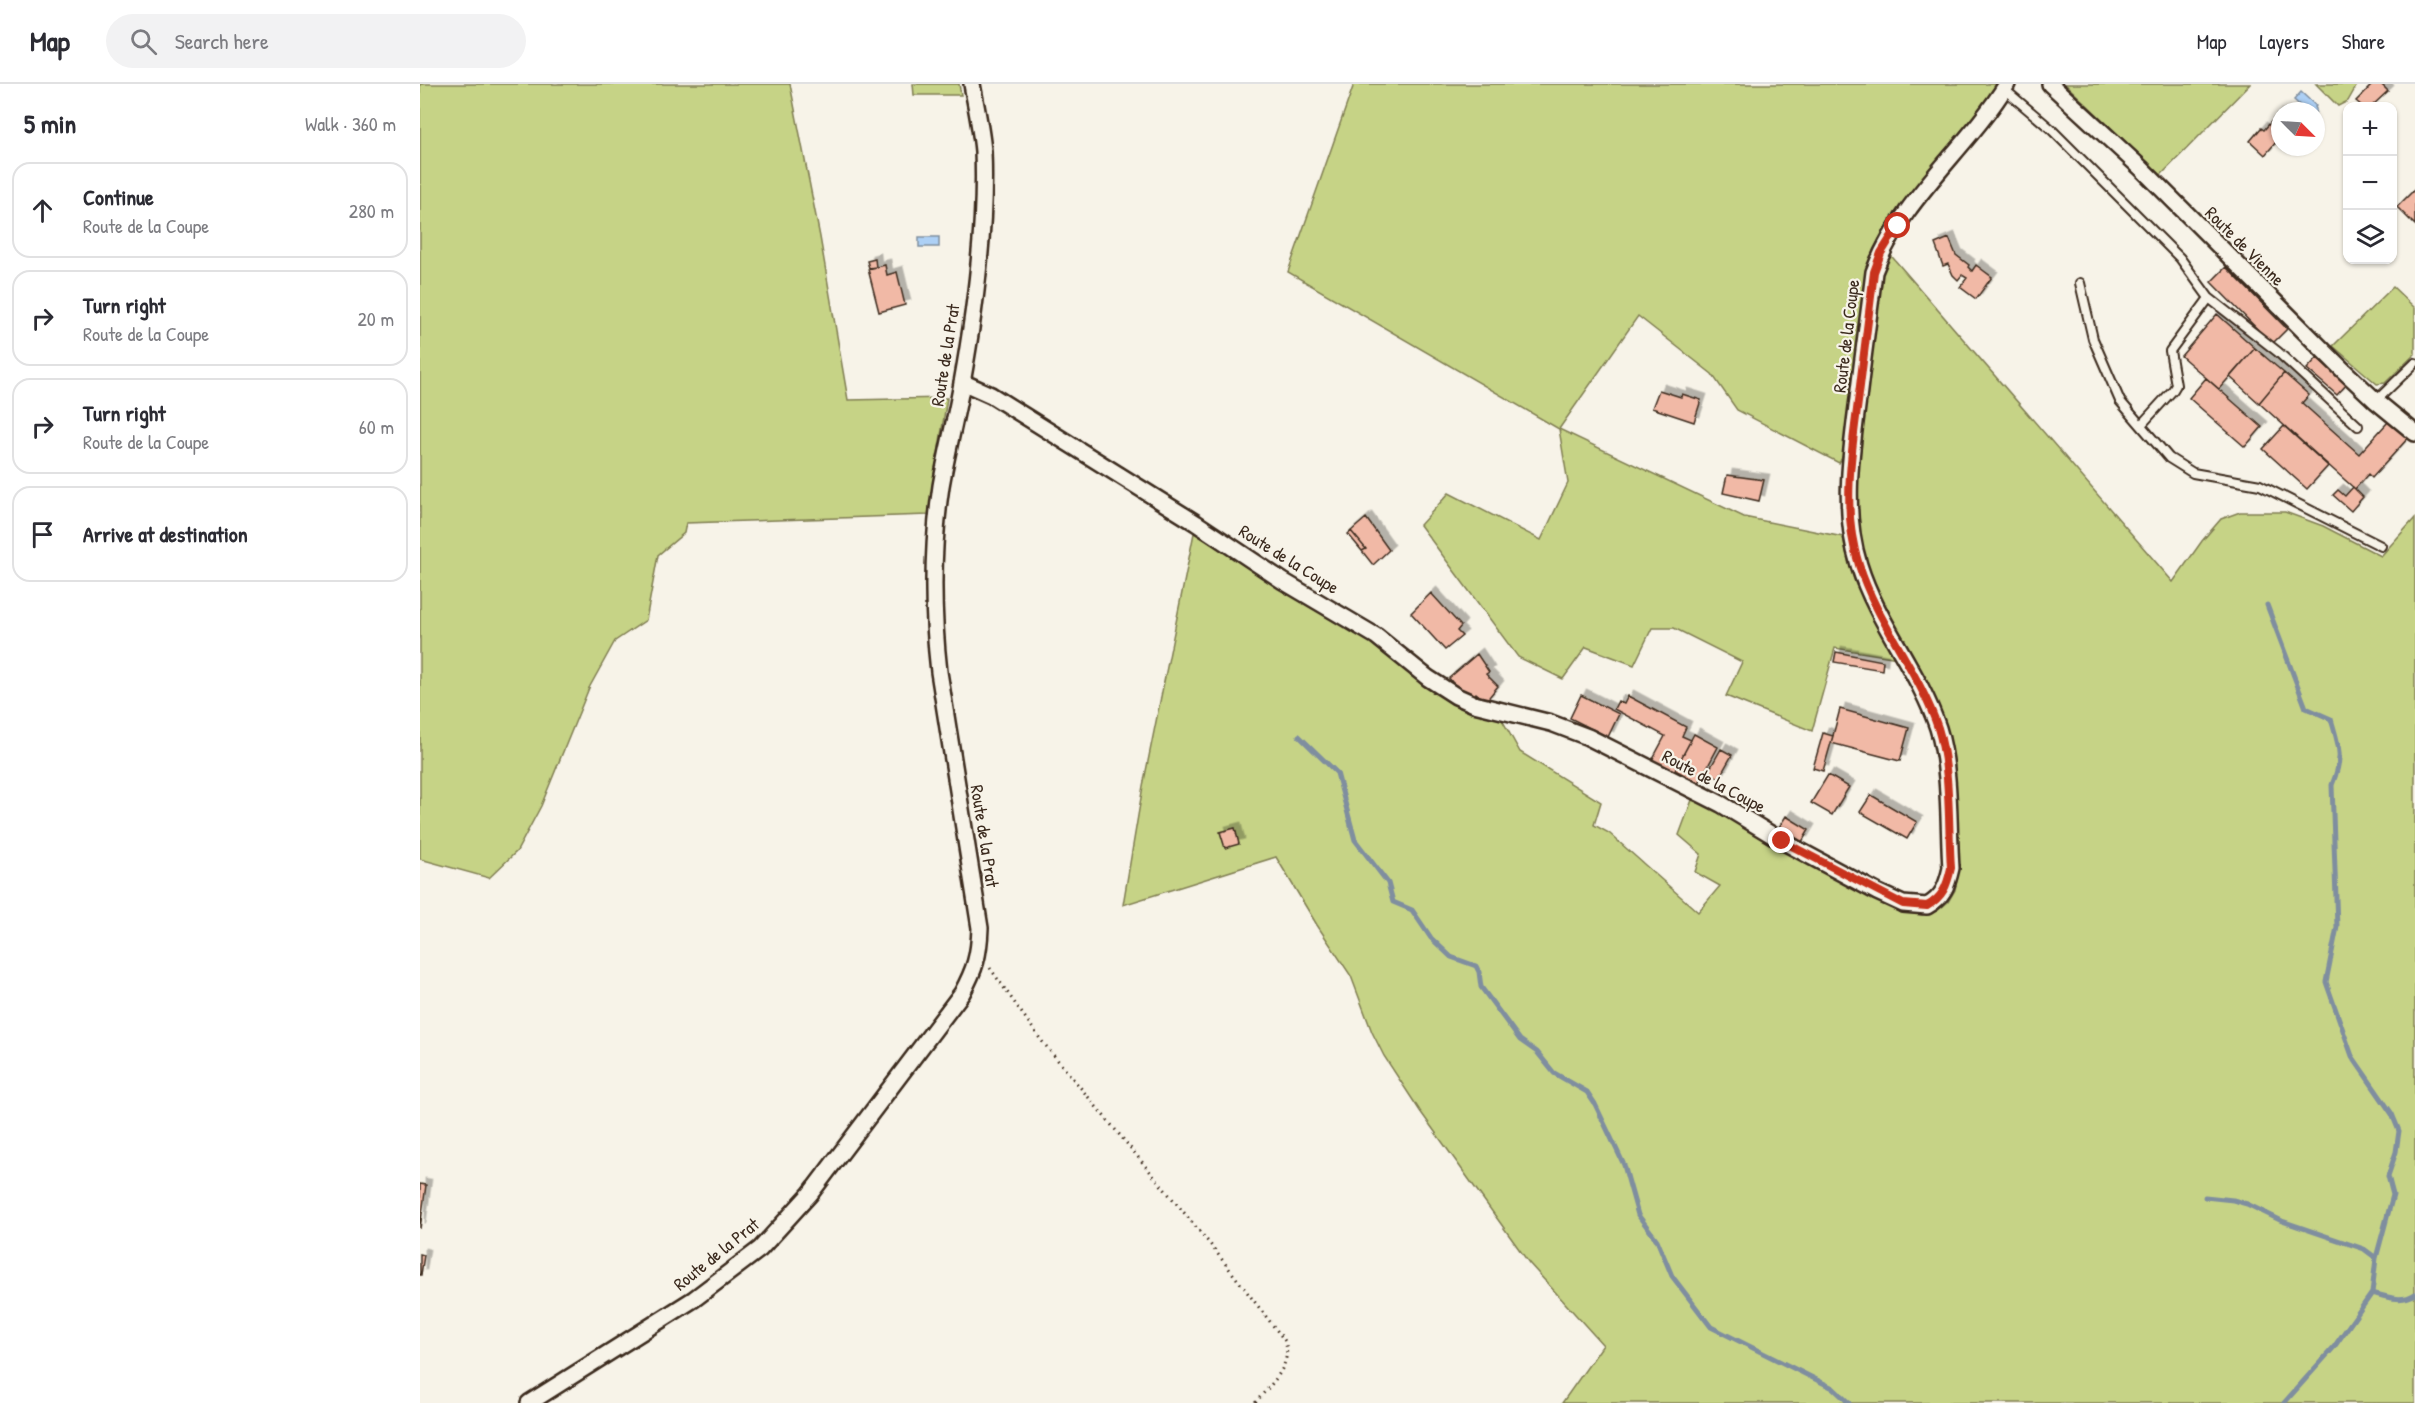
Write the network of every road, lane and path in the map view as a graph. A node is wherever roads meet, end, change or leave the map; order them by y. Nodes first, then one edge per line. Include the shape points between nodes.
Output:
1 (972, 84) edge
2 (2050, 84) edge
3 (2006, 87) edge
4 (2080, 283) dead end
5 (2210, 298) junction
6 (2415, 363) edge
7 (962, 382) junction
8 (2376, 401) junction
9 (2141, 425) junction
10 (2358, 426) dead end
11 (2415, 433) edge
12 (2381, 546) dead end
13 (979, 955) junction
14 (529, 1403) edge
15 (1255, 1403) edge

1 - 7 street, Route de la Prat via 983,152 983,209
2 - 8 street, Route de Vienne via 2141,168
3 - 5 lane via 2180,258
3 - 7 street, Route de la Coupe via 1905,216 1881,253 1874,272 1852,444 1848,492 1858,564 1915,676 1942,742 1951,868 1943,893 1927,906 1903,904 1877,892 1721,804 1588,737 1456,696 1376,636 991,395
4 - 9 lane via 2092,339 2107,376 2120,401
5 - 9 lane via 2170,351 2176,385
5 - 10 lane via 2278,352
6 - 8 lane
7 - 13 street, Route de la Prat via 937,529 935,632 980,928
8 - 11 street, Route de Vienne
9 - 12 lane via 2182,468 2260,485
13 - 14 street, Route de la Prat via 962,993 810,1194 760,1249 694,1299
13 - 15 path via 1041,1041 1210,1244 1285,1341 1289,1352 1282,1372

